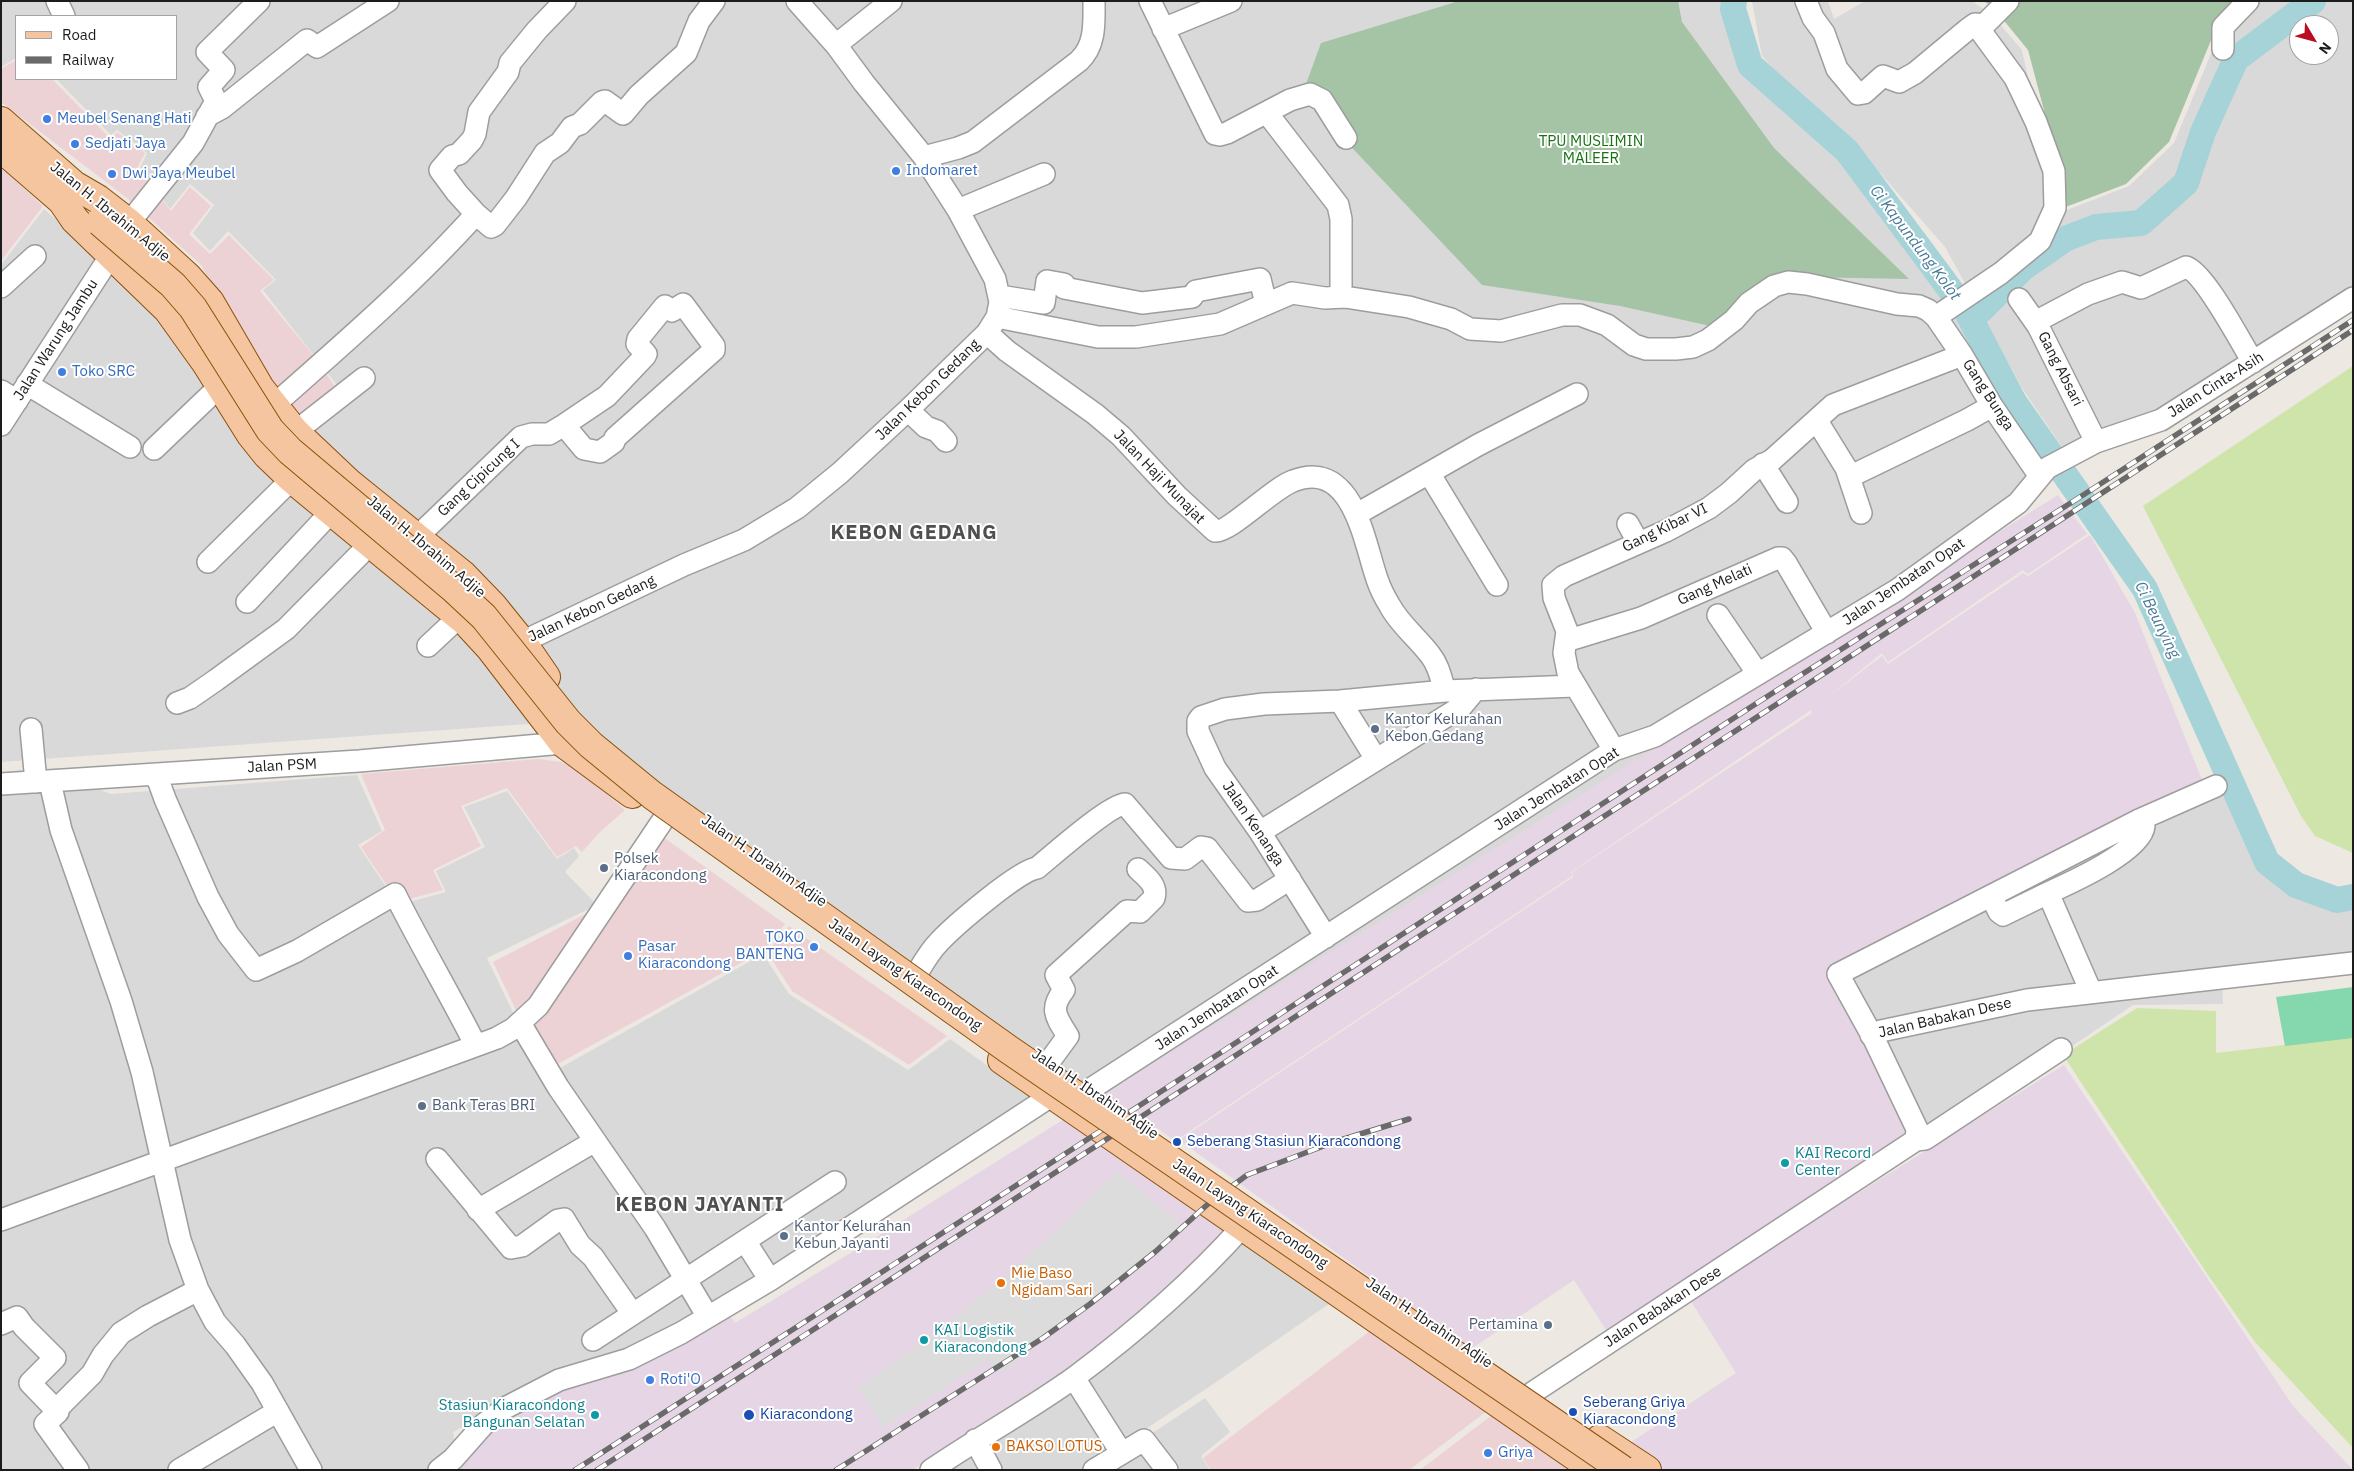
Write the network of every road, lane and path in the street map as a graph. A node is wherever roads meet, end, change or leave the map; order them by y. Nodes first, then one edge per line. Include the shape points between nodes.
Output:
1 (57, 1) edge
2 (259, 1) edge
3 (388, 1) edge
4 (565, 1) edge
5 (714, 1) edge
6 (797, 1) edge
7 (891, 1) edge
8 (1094, 1) edge
9 (1150, 1) edge
10 (1231, 1) edge
11 (1806, 1) edge
12 (2008, 1) edge
13 (2248, 1) edge
14 (64, 15) edge
15 (1984, 25) junction
16 (1163, 29) junction
17 (2222, 43) dead end
18 (836, 45) junction
19 (1268, 113) junction
20 (205, 119) junction
21 (1, 121) edge
22 (1346, 138) dead end
23 (1, 148) edge
24 (924, 157) junction
25 (1044, 174) dead end
26 (70, 195) junction
27 (958, 210) junction
28 (476, 214) junction
29 (129, 223) junction
30 (112, 255) junction
31 (35, 256) dead end
32 (1, 287) edge
33 (1341, 297) junction
34 (2353, 298) edge
35 (2019, 299) dead end
36 (1266, 304) junction
37 (1932, 312) junction
38 (994, 315) junction
39 (2035, 322) junction
40 (1962, 355) junction
41 (2253, 362) junction
42 (364, 378) dead end
43 (220, 386) junction
44 (15, 392) edge
45 (1577, 394) dead end
46 (274, 405) junction
47 (1992, 406) junction
48 (908, 410) junction
49 (1817, 421) junction
50 (1, 425) edge
51 (564, 425) junction
52 (294, 432) junction
53 (946, 441) dead end
54 (2096, 442) junction
55 (130, 447) dead end
56 (154, 449) dead end
57 (2070, 454) joint
58 (1763, 464) junction
59 (2043, 471) junction
60 (1429, 474) junction
61 (1850, 477) junction
62 (292, 479) junction
63 (1788, 502) dead end
64 (332, 511) junction
65 (1861, 513) dead end
66 (1357, 514) junction
67 (417, 537) junction
68 (371, 543) junction
69 (208, 562) dead end
70 (1497, 584) dead end
71 (247, 602) dead end
72 (1718, 615) dead end
73 (459, 617) junction
74 (1827, 633) junction
75 (1566, 641) junction
76 (522, 642) junction
77 (428, 646) dead end
78 (1758, 674) junction
79 (1575, 686) junction
80 (1476, 689) junction
81 (1446, 691) junction
82 (1340, 701) junction
83 (177, 703) dead end
84 (580, 720) junction
85 (31, 729) dead end
86 (562, 740) junction
87 (1614, 750) junction
88 (1376, 759) junction
89 (156, 774) junction
90 (43, 782) junction
91 (1, 784) edge
92 (2216, 786) dead end
93 (659, 804) junction
94 (2139, 820) junction
95 (1260, 832) junction
96 (1138, 869) dead end
97 (1290, 879) junction
98 (2048, 893) junction
99 (1991, 896) junction
100 (1326, 937) junction
101 (2353, 963) edge
102 (919, 970) junction
103 (2091, 992) junction
104 (520, 1023) junction
105 (1871, 1035) junction
106 (475, 1044) junction
107 (2061, 1049) dead end
108 (1049, 1062) junction
109 (1089, 1090) junction
110 (1051, 1096) junction
111 (1916, 1140) junction
112 (595, 1141) junction
113 (437, 1159) dead end
114 (164, 1160) junction
115 (1206, 1170) junction
116 (835, 1182) dead end
117 (1190, 1192) junction
118 (478, 1210) junction
119 (1, 1220) edge
120 (1242, 1227) junction
121 (745, 1241) junction
122 (686, 1278) junction
123 (770, 1280) junction
124 (198, 1290) junction
125 (632, 1313) junction
126 (708, 1317) junction
127 (1, 1324) edge
128 (1413, 1329) junction
129 (592, 1340) dead end
130 (1074, 1378) junction
131 (1532, 1393) junction
132 (56, 1410) junction
133 (278, 1411) junction
134 (975, 1440) junction
135 (1121, 1452) junction
136 (446, 1464) edge
137 (1631, 1467) edge
138 (78, 1470) edge
139 (179, 1470) edge
140 (311, 1470) edge
141 (931, 1470) edge
142 (992, 1470) edge
143 (1094, 1470) edge
144 (1166, 1470) edge
145 (1595, 1470) edge

1 - 14 street
2 - 20 street via 207,52 224,70 209,87 216,99
3 - 20 street via 317,47 307,40
4 - 28 street via 510,63 508,72 478,112 472,140 459,154 452,156 440,172
5 - 28 street via 699,20 686,53 638,95 623,114 602,102 580,124 572,126 557,146 547,151 495,225 491,227
6 - 18 street
7 - 18 street
8 - 24 street via 1092,41 1086,55 973,142
9 - 16 street
10 - 16 street
11 - 15 street via 1824,33 1837,69 1858,94 1864,93 1883,76 1899,82 1915,73 1975,24
12 - 15 street
13 - 17 street via 2224,25
15 - 37 street via 1982,34 2015,78 2036,122 2054,171 2055,208 2040,241 2001,273
16 - 19 street via 1215,134 1227,133
18 - 24 street
19 - 22 street via 1290,100 1315,95 1322,100
19 - 33 street via 1338,204 1341,219
20 - 29 street via 184,155
21 - 26 main road, Jalan H. Ibrahim Adjie
23 - 26 main road, Jalan H. Ibrahim Adjie
24 - 27 street
25 - 27 street
26 - 29 main road, Jalan H. Ibrahim Adjie via 98,199
26 - 30 main road, Jalan H. Ibrahim Adjie via 75,220
26 - 137 main road, Jalan Layang Kiaracondong, bridge via 173,285 193,308 276,437 484,617 568,722 625,774 1008,1049
27 - 38 street via 995,279
28 - 46 street via 364,326
29 - 46 main road, Jalan H. Ibrahim Adjie via 210,302 260,388
30 - 43 main road, Jalan H. Ibrahim Adjie via 168,310
30 - 44 street, Jalan Warung Jambu
31 - 32 street
33 - 36 street via 1325,298 1292,292
33 - 37 street via 1409,307 1451,319 1467,328 1501,331 1562,315 1580,315 1607,325 1634,345 1668,350 1693,347 1708,340 1761,293 1788,282
34 - 41 street, Jalan Cinta-Asih
35 - 39 street, Gang Absari
36 - 38 street via 1220,324 1136,338 1098,337
36 - 38 street via 1260,279 1196,291 1192,297 1142,303 1064,288 1064,284 1048,281 1044,303
37 - 40 street, Gang Bunga
38 - 48 street, Jalan Kebon Gedang
38 - 66 street, Jalan Haji Munajat via 1007,351 1121,436 1215,531 1227,529 1254,506 1295,480 1323,478 1334,484
39 - 41 street via 2088,294 2122,282 2141,288 2182,268 2189,268 2205,284
39 - 54 street, Gang Absari
40 - 47 street, Gang Bunga
40 - 49 street, Gang Kibar VI via 1833,405
41 - 54 street, Jalan Cinta-Asih via 2162,420
42 - 52 street
43 - 56 street
43 - 62 main road, Jalan H. Ibrahim Adjie via 260,447
44 - 50 street, Jalan Warung Jambu
44 - 55 street
45 - 60 street via 1494,436
46 - 52 main road, Jalan H. Ibrahim Adjie
47 - 59 street, Gang Bunga
47 - 61 street
48 - 53 street
48 - 76 street, Jalan Kebon Gedang via 840,474 797,508 744,540
49 - 58 street, Gang Kibar VI
49 - 61 street
51 - 51 street, Gang Cipicung I via 584,449 600,452 714,350 683,304 672,312 666,306 638,339 637,344 646,354 619,385
51 - 67 street, Gang Cipicung I via 549,434 521,438
52 - 67 main road, Jalan H. Ibrahim Adjie via 349,483
54 - 57 street, Jalan Cinta-Asih
57 - 59 street, Jalan Jembatan Opat
58 - 63 street
58 - 75 street, Gang Kibar VI via 1709,508 1666,531 1633,533 1553,585 1554,598 1568,631
59 - 74 street, Jalan Jembatan Opat via 2015,506 1897,590
60 - 66 street
60 - 70 street
61 - 65 street
62 - 64 main road, Jalan H. Ibrahim Adjie
62 - 69 street
64 - 68 main road, Jalan H. Ibrahim Adjie
64 - 71 street
66 - 81 street via 1377,580 1390,608 1432,657
67 - 76 main road, Jalan H. Ibrahim Adjie via 463,575
68 - 73 main road, Jalan H. Ibrahim Adjie
68 - 83 street via 286,629 190,698
72 - 78 street
73 - 77 street
73 - 86 main road, Jalan H. Ibrahim Adjie via 490,648
74 - 75 street, Gang Melati via 1786,563 1778,558 1641,618
74 - 78 street, Jalan Jembatan Opat
75 - 79 street via 1564,653 1568,673
76 - 84 main road, Jalan H. Ibrahim Adjie
78 - 87 street, Jalan Jembatan Opat via 1655,736
79 - 80 street
79 - 87 street
80 - 81 street
80 - 88 street via 1462,707
81 - 82 street
82 - 88 street
82 - 95 street, Jalan Kenanga via 1224,709 1200,719 1199,734 1215,768
84 - 86 main road via 559,712 555,717
84 - 93 main road, Jalan H. Ibrahim Adjie
85 - 90 street
86 - 89 street, Jalan PSM via 373,760
86 - 93 main road, Jalan H. Ibrahim Adjie
87 - 100 street, Jalan Jembatan Opat
88 - 95 street
89 - 90 street, Jalan PSM
89 - 106 street via 208,897 228,934 256,970 297,951 394,894
90 - 91 street, Jalan PSM
90 - 114 street via 120,1001
92 - 94 street
93 - 102 main road, Jalan H. Ibrahim Adjie
93 - 104 street via 542,1000
93 - 110 main road, Jalan H. Ibrahim Adjie via 783,905
94 - 98 street via 2144,832 2135,841 2101,868
94 - 99 street
95 - 97 street, Jalan Kenanga
96 - 108 street via 1152,883 1154,898 1140,912 1127,912 1056,975 1064,990 1056,1001 1055,1009 1058,1022 1068,1036
97 - 100 street, Jalan Kenanga
97 - 102 street via 1257,900 1248,901 1207,848 1201,847 1185,859 1171,858 1125,804 1121,804 973,912 937,943
98 - 99 street via 2003,915 1998,912
98 - 103 street
99 - 105 street via 1838,974
100 - 109 street, Jalan Jembatan Opat
101 - 103 street, Jalan Babakan Dese
102 - 108 main road, Jalan H. Ibrahim Adjie
103 - 105 street, Jalan Babakan Dese via 2026,1000
104 - 106 street via 496,1038
104 - 112 street
105 - 111 street, Jalan Babakan Dese via 1917,1129
106 - 114 street
107 - 111 street via 1926,1139
108 - 109 main road, Jalan H. Ibrahim Adjie
109 - 115 main road, Jalan H. Ibrahim Adjie
110 - 117 main road, Jalan H. Ibrahim Adjie
110 - 123 street
111 - 131 street, Jalan Babakan Dese
112 - 118 street
112 - 122 street
113 - 118 street
114 - 119 street
114 - 124 street via 180,1240
115 - 117 main road
115 - 128 main road, Jalan H. Ibrahim Adjie
116 - 121 street
117 - 120 main road, Jalan H. Ibrahim Adjie
118 - 125 street via 514,1248 564,1219
120 - 128 main road, Jalan H. Ibrahim Adjie
120 - 130 street via 1165,1304
121 - 122 street
121 - 123 street
122 - 125 street
122 - 126 street
123 - 126 street
124 - 132 street via 121,1333 92,1374
124 - 133 street via 215,1322 249,1364
125 - 129 street
126 - 136 street via 629,1359 559,1380 504,1408
127 - 132 street via 17,1317 55,1358 30,1384
128 - 131 main road, Jalan H. Ibrahim Adjie
128 - 145 main road, Jalan H. Ibrahim Adjie
130 - 134 street
130 - 135 street
131 - 137 main road, Jalan H. Ibrahim Adjie
132 - 138 street via 58,1412 45,1424
133 - 139 street
133 - 140 street
134 - 141 street
134 - 142 street
135 - 143 street
135 - 144 street via 1144,1440

